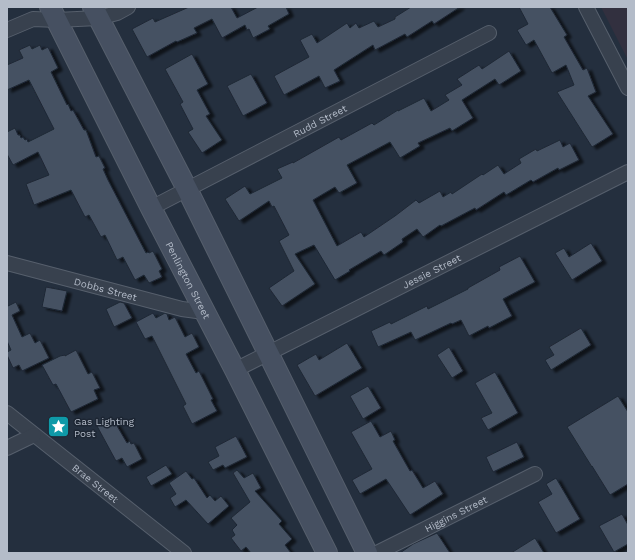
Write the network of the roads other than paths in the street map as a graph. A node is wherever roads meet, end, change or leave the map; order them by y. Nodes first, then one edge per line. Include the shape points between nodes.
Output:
1 (128, 7) edge
2 (586, 7) edge
3 (95, 12) edge
4 (53, 13) edge
5 (7, 30) edge
6 (489, 33) dead end
7 (628, 88) edge
8 (628, 172) edge
9 (186, 189) junction
10 (151, 208) junction
11 (7, 263) edge
12 (204, 312) junction
13 (269, 354) junction
14 (235, 370) junction
15 (7, 413) edge
16 (34, 435) junction
17 (7, 448) edge
18 (535, 474) dead end
19 (184, 553) edge
20 (327, 553) edge
21 (367, 553) edge
22 (376, 553) edge

1 - 3 street via 117,13
2 - 7 street
3 - 4 street
3 - 9 street
4 - 5 street
4 - 10 street, Penlington Street
6 - 9 street, Rudd Street
8 - 13 street, Jessie Street
9 - 10 street, Rudd Street
9 - 13 street
10 - 12 street, Penlington Street
11 - 12 street, Dobbs Street via 182,309
12 - 14 street, Penlington Street
13 - 14 street, Jessie Street
13 - 21 street
14 - 20 street, Penlington Street
15 - 16 street, Brae Street
16 - 17 street
16 - 19 street, Brae Street
18 - 22 street, Higgins Street

